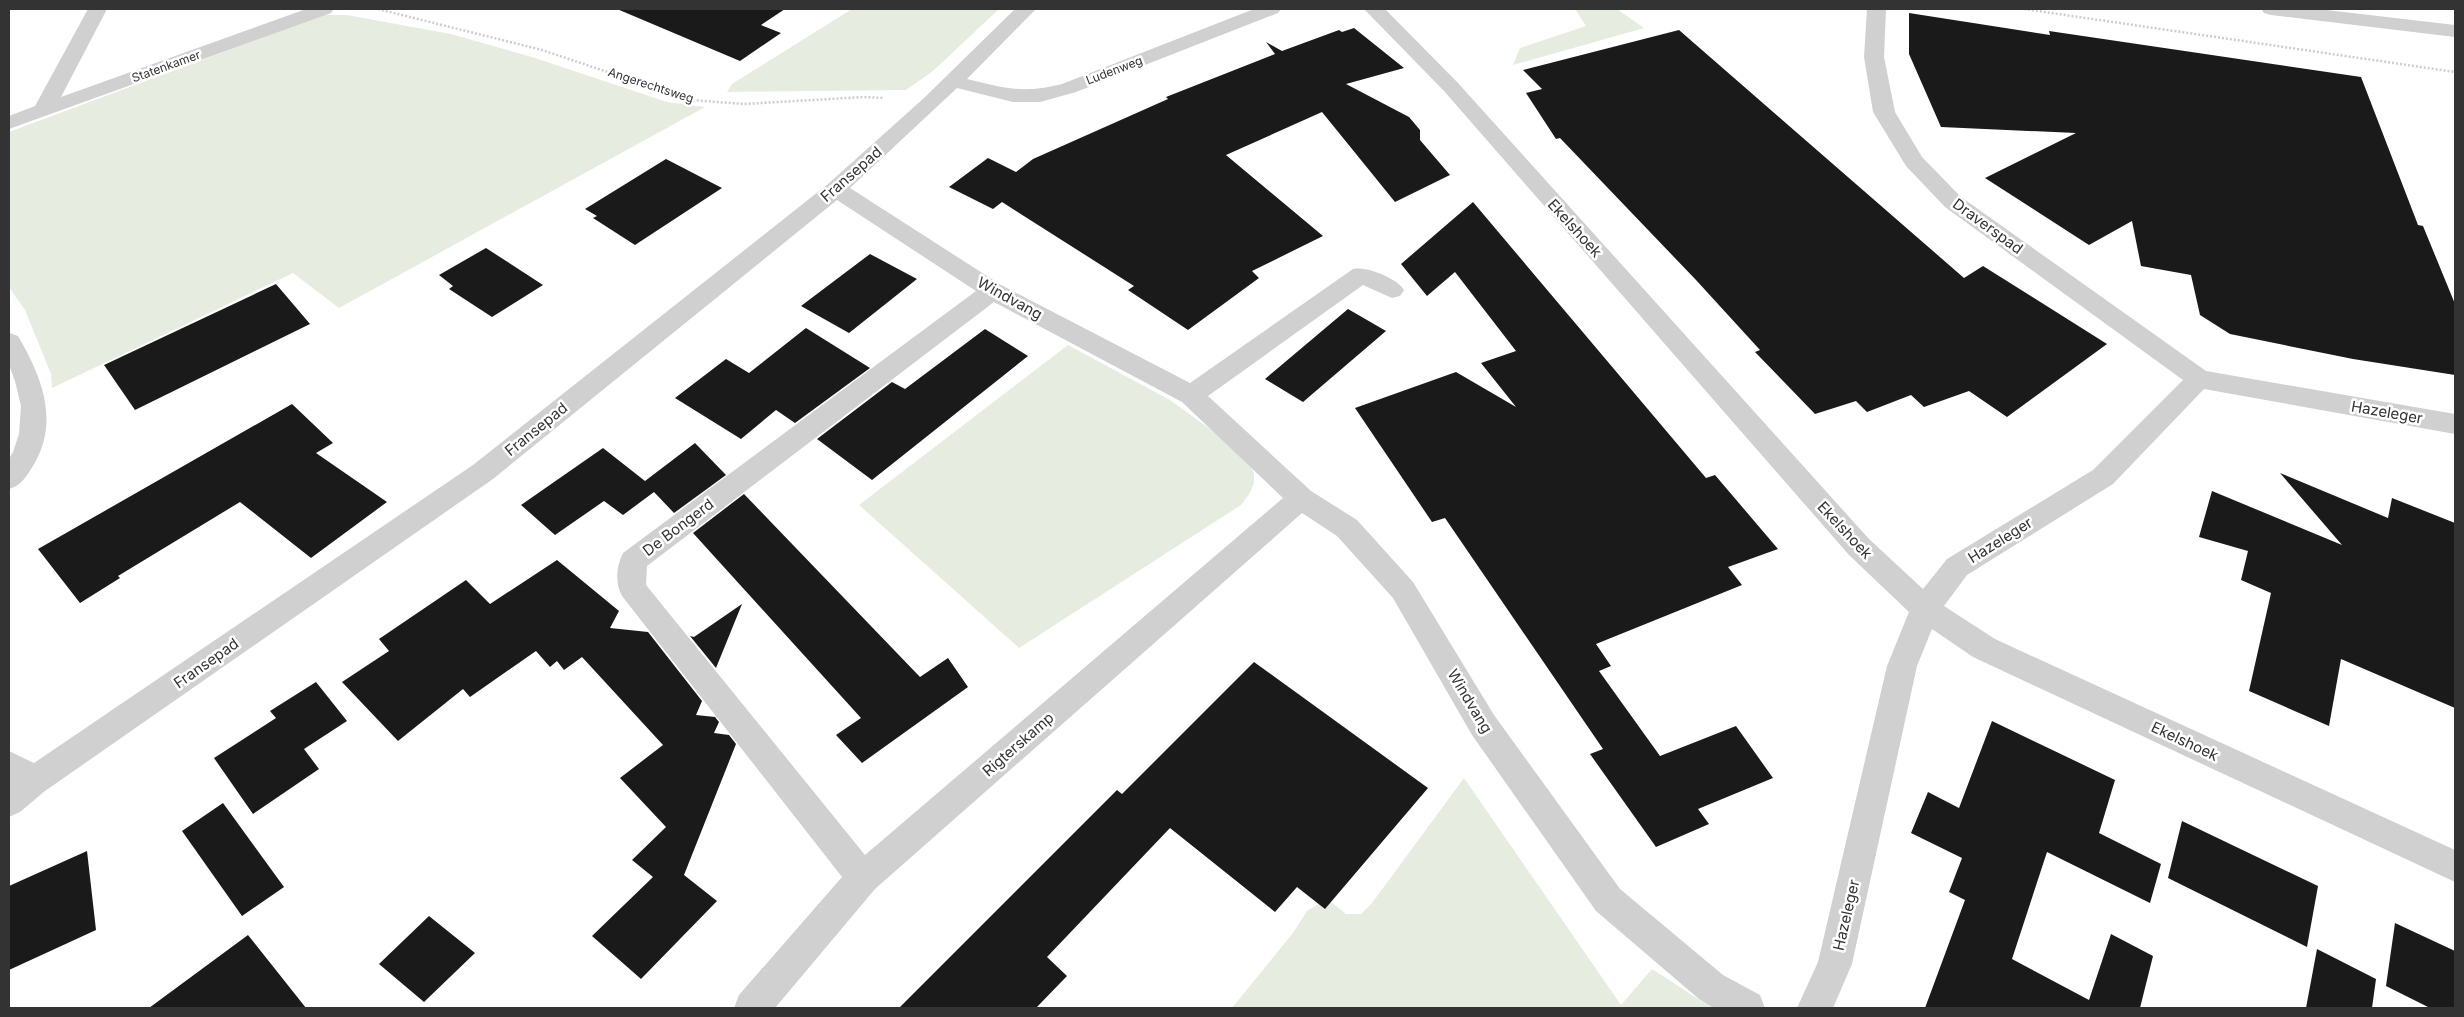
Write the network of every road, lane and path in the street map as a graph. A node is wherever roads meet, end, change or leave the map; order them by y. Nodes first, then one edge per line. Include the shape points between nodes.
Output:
1 (97, 9) edge
2 (324, 9) edge
3 (378, 9) edge
4 (1026, 9) edge
5 (1271, 9) edge
6 (1374, 9) edge
7 (1876, 9) edge
8 (2024, 9) edge
9 (2271, 9) edge
10 (2448, 9) edge
11 (2455, 23) edge
12 (2455, 32) edge
13 (2455, 72) edge
14 (951, 81) junction
15 (931, 102) junction
16 (44, 110) junction
17 (9, 123) edge
18 (836, 189) junction
19 (1392, 290) dead end
20 (993, 291) junction
21 (9, 342) edge
22 (2198, 379) junction
23 (1191, 395) junction
24 (2455, 424) edge
25 (9, 479) edge
26 (1301, 498) junction
27 (1925, 609) junction
28 (22, 773) edge
29 (9, 802) edge
30 (2455, 866) edge
31 (863, 878) junction
32 (752, 1008) edge
33 (1746, 1008) edge
34 (1815, 1008) edge

1 - 16 street
2 - 16 street, Statenkamer
3 - 15 path, Angerechtsweg via 542,50 691,100 744,104 864,97
4 - 14 street, Fransepad
5 - 14 street, Ludenweg via 1069,88 1040,96 1013,96
6 - 27 street, Ekelshoek via 1451,87 1859,547
7 - 22 street, Draverspad via 1874,57 1884,112 1914,161 1953,202
8 - 13 path
9 - 12 street
10 - 11 street
14 - 15 street, Fransepad
15 - 18 street, Fransepad
16 - 17 street, Statenkamer
18 - 20 street, Windvang
18 - 28 street, Fransepad via 483,472
19 - 23 street via 1362,276
20 - 23 street, Windvang
20 - 31 street, De Bongerd via 633,561 632,588
21 - 25 street via 22,363 36,405 28,451
22 - 24 street, Hazeleger
22 - 27 street, Hazeleger via 2103,477 1957,567
23 - 26 street, Windvang
26 - 31 street, Rigterskamp
26 - 33 street, Windvang via 1347,528 1403,590 1483,725 1608,900 1711,987
27 - 30 street, Ekelshoek via 1984,648
27 - 34 street, Hazeleger via 1902,666 1835,964
28 - 29 street, Fransepad
31 - 32 street, Rigterskamp

